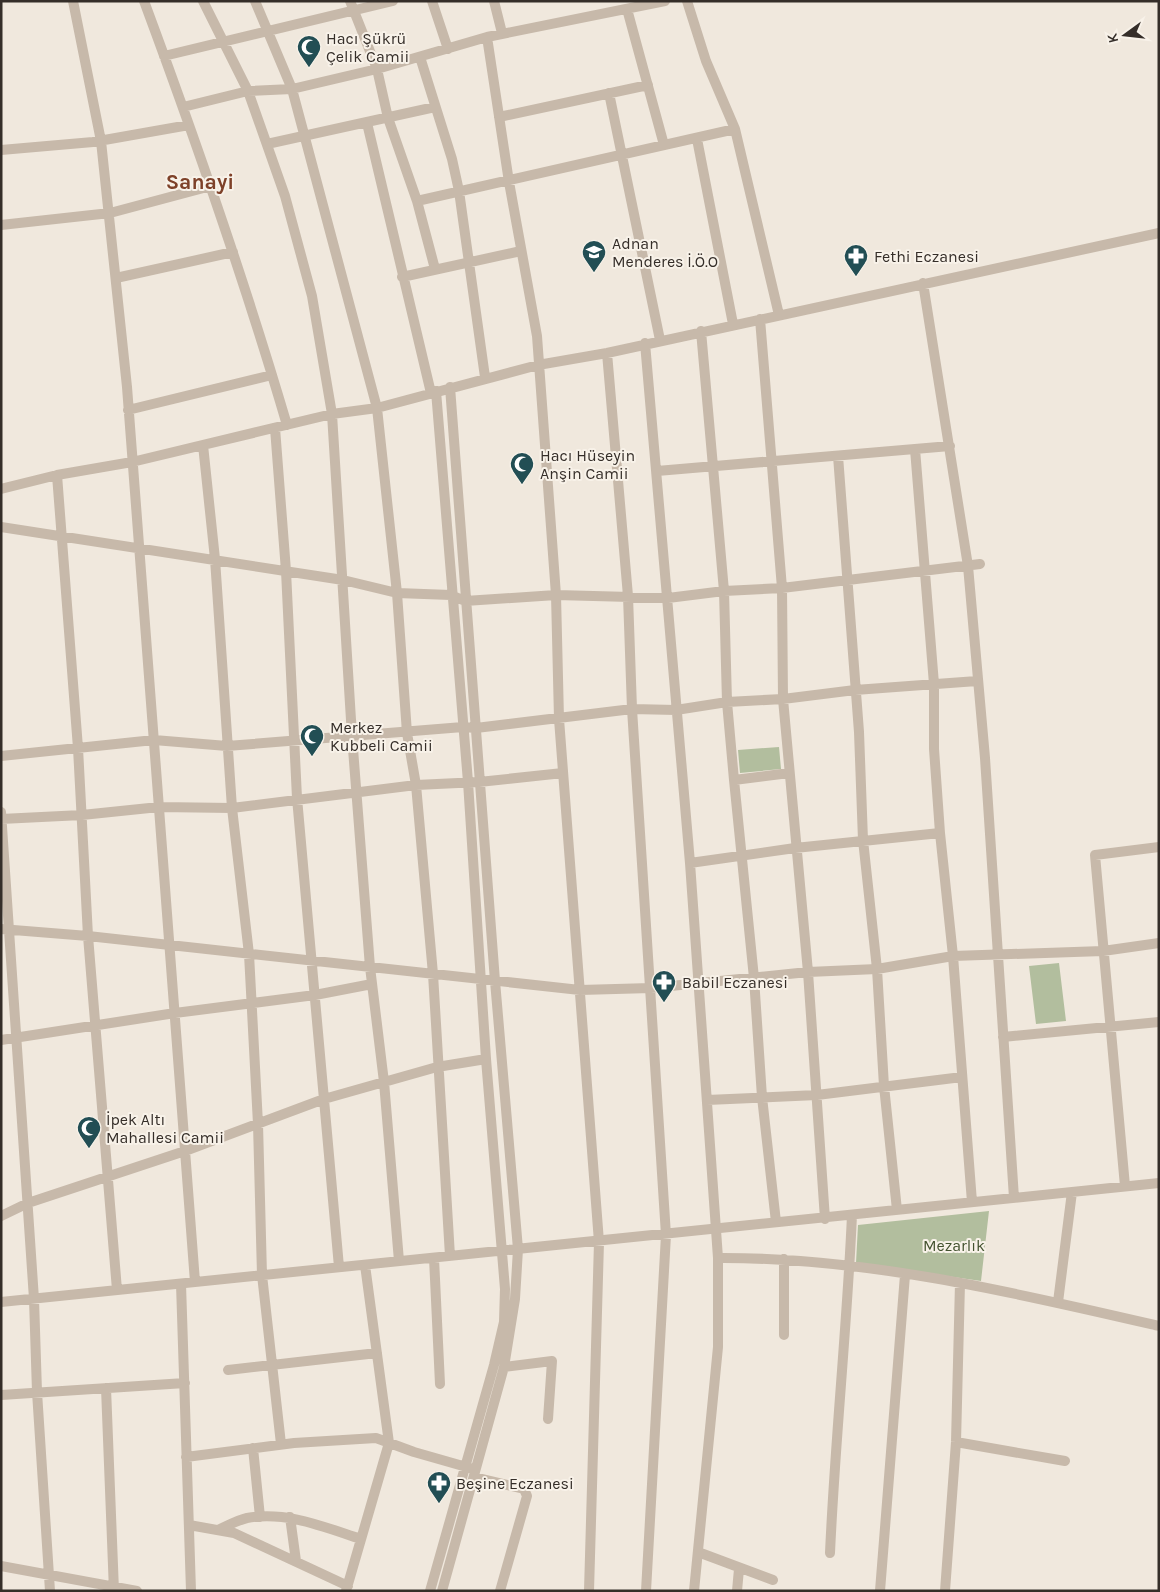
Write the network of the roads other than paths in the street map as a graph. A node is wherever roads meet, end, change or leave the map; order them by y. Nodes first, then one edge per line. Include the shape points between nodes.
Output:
1 (73, 1) edge
2 (144, 1) edge
3 (203, 1) edge
4 (255, 1) edge
5 (393, 1) edge
6 (432, 1) edge
7 (494, 1) edge
8 (665, 1) edge
9 (687, 1) edge
10 (351, 6) edge
11 (627, 8) junction
12 (266, 31) junction
13 (502, 33) junction
14 (486, 36) junction
15 (223, 41) junction
16 (448, 49) junction
17 (164, 56) junction
18 (420, 57) junction
19 (377, 69) junction
20 (648, 85) junction
21 (292, 89) junction
22 (248, 91) junction
23 (609, 93) junction
24 (183, 107) junction
25 (435, 107) junction
26 (499, 117) junction
27 (388, 118) junction
28 (367, 123) junction
29 (190, 124) junction
30 (735, 129) junction
31 (305, 136) junction
32 (697, 139) junction
33 (101, 141) junction
34 (267, 144) junction
35 (664, 145) junction
36 (1, 150) edge
37 (621, 153) junction
38 (509, 182) junction
39 (211, 186) junction
40 (459, 191) junction
41 (417, 201) junction
42 (110, 213) junction
43 (1, 225) edge
44 (1159, 233) edge
45 (522, 251) junction
46 (233, 252) junction
47 (468, 262) junction
48 (435, 269) junction
49 (402, 277) junction
50 (116, 278) junction
51 (923, 283) junction
52 (779, 315) junction
53 (760, 320) junction
54 (733, 324) junction
55 (701, 331) junction
56 (660, 340) junction
57 (645, 343) junction
58 (607, 353) junction
59 (538, 365) junction
60 (272, 374) junction
61 (485, 377) junction
62 (450, 387) junction
63 (433, 392) junction
64 (377, 408) junction
65 (128, 410) junction
66 (332, 414) junction
67 (287, 425) junction
68 (275, 428) junction
69 (203, 445) junction
70 (950, 446) junction
71 (915, 449) junction
72 (838, 456) junction
73 (132, 462) junction
74 (772, 462) junction
75 (713, 465) junction
76 (657, 471) junction
77 (57, 475) junction
78 (1, 489) edge
79 (1, 527) edge
80 (62, 536) junction
81 (139, 547) junction
82 (215, 559) junction
83 (980, 564) dead end
84 (968, 566) junction
85 (925, 570) junction
86 (286, 571) junction
87 (846, 579) junction
88 (343, 580) junction
89 (782, 588) junction
90 (724, 591) junction
91 (397, 593) junction
92 (451, 595) junction
93 (556, 595) junction
94 (628, 596) junction
95 (668, 598) junction
96 (465, 601) junction
97 (977, 681) junction
98 (934, 684) junction
99 (855, 690) junction
100 (783, 699) junction
101 (727, 702) junction
102 (632, 709) junction
103 (676, 710) junction
104 (559, 720) junction
105 (463, 727) junction
106 (476, 728) junction
107 (407, 733) junction
108 (352, 736) junction
109 (154, 740) junction
110 (294, 741) junction
111 (227, 746) junction
112 (78, 748) junction
113 (1, 756) edge
114 (563, 773) junction
115 (789, 773) junction
116 (734, 780) junction
117 (468, 782) junction
118 (479, 782) junction
119 (416, 785) junction
120 (357, 791) junction
121 (297, 798) junction
122 (159, 807) junction
123 (232, 808) junction
124 (1, 812) edge
125 (82, 815) junction
126 (2, 819) edge
127 (940, 833) junction
128 (864, 840) junction
129 (1159, 847) edge
130 (795, 848) junction
131 (740, 854) junction
132 (690, 863) junction
133 (6, 930) edge
134 (88, 936) junction
135 (1159, 944) edge
136 (170, 945) junction
137 (1103, 951) junction
138 (249, 954) junction
139 (997, 955) junction
140 (953, 956) junction
141 (312, 961) junction
142 (370, 967) junction
143 (876, 969) junction
144 (808, 972) junction
145 (434, 974) junction
146 (754, 978) junction
147 (482, 980) junction
148 (495, 981) junction
149 (699, 983) junction
150 (372, 984) junction
151 (651, 988) junction
152 (580, 990) junction
153 (315, 995) junction
154 (252, 1004) junction
155 (175, 1013) junction
156 (1159, 1022) edge
157 (96, 1025) junction
158 (1110, 1028) junction
159 (17, 1037) junction
160 (1003, 1037) junction
161 (1, 1040) edge
162 (486, 1059) junction
163 (438, 1067) junction
164 (962, 1077) junction
165 (384, 1082) junction
166 (884, 1086) junction
167 (817, 1095) junction
168 (762, 1097) junction
169 (324, 1099) junction
170 (707, 1100) junction
171 (258, 1124) junction
172 (185, 1151) junction
173 (108, 1176) junction
174 (1159, 1183) edge
175 (1125, 1186) junction
176 (1072, 1192) junction
177 (1014, 1198) junction
178 (972, 1202) junction
179 (28, 1203) junction
180 (897, 1210) junction
181 (852, 1214) junction
182 (1, 1216) edge
183 (825, 1219) junction
184 (776, 1222) junction
185 (716, 1230) junction
186 (666, 1235) junction
187 (599, 1242) junction
188 (518, 1249) junction
189 (502, 1250) junction
190 (450, 1256) junction
191 (434, 1258) junction
192 (718, 1258) junction
193 (784, 1260) junction
194 (399, 1261) junction
195 (365, 1265) junction
196 (339, 1267) junction
197 (850, 1267) junction
198 (262, 1275) junction
199 (904, 1275) junction
200 (195, 1282) junction
201 (960, 1283) junction
202 (181, 1284) junction
203 (117, 1290) junction
204 (34, 1299) junction
205 (1, 1302) edge
206 (1058, 1302) junction
207 (1159, 1326) edge
208 (784, 1334) dead end
209 (377, 1353) junction
210 (272, 1365) junction
211 (504, 1367) junction
212 (228, 1370) dead end
213 (185, 1383) junction
214 (440, 1384) dead end
215 (106, 1388) junction
216 (37, 1392) junction
217 (1, 1395) edge
218 (548, 1419) dead end
219 (956, 1442) junction
220 (389, 1443) junction
221 (281, 1444) junction
222 (254, 1448) junction
223 (186, 1457) junction
224 (1065, 1461) dead end
225 (465, 1467) junction
226 (475, 1474) junction
227 (260, 1517) junction
228 (290, 1517) junction
229 (188, 1525) junction
230 (218, 1530) junction
231 (361, 1539) junction
232 (698, 1552) junction
233 (830, 1553) dead end
234 (296, 1561) junction
235 (1, 1566) edge
236 (739, 1569) junction
237 (50, 1574) junction
238 (772, 1580) dead end
239 (347, 1588) edge
240 (114, 1589) edge
241 (50, 1591) edge
242 (137, 1591) edge
243 (191, 1591) edge
244 (430, 1591) edge
245 (442, 1591) edge
246 (500, 1591) edge
247 (589, 1591) edge
248 (646, 1591) edge
249 (694, 1591) edge
250 (737, 1591) edge
251 (880, 1591) edge
252 (945, 1591) edge

1 - 33 street
2 - 17 street
3 - 15 street
4 - 12 street
5 - 10 street
6 - 16 street
7 - 13 street
8 - 11 street
9 - 30 street via 706,61
10 - 12 street
10 - 19 street
11 - 13 street
11 - 20 street
12 - 15 street
12 - 21 street
13 - 14 street
14 - 16 street
14 - 26 street
15 - 17 street
15 - 22 street
16 - 18 street
17 - 24 street
18 - 19 street
18 - 25 street
19 - 21 street
19 - 27 street
20 - 23 street
20 - 35 street
21 - 22 street
21 - 31 street
22 - 24 street
22 - 34 street
23 - 26 street
23 - 37 street
24 - 29 street
25 - 27 street
25 - 40 street
26 - 38 street
27 - 28 street
27 - 41 street
28 - 31 street
28 - 49 street
29 - 33 street
29 - 39 street
30 - 32 street
30 - 52 street
31 - 34 street
31 - 64 street
32 - 35 street
32 - 54 street
33 - 36 street
33 - 42 street
34 - 66 street via 312,296
35 - 37 street
37 - 38 street
37 - 56 street
38 - 40 street
38 - 45 street
39 - 42 street
39 - 46 street
40 - 41 street
40 - 47 street
41 - 48 street
42 - 43 street
42 - 50 street
44 - 51 street
45 - 47 street
45 - 59 street via 537,336
46 - 50 street
46 - 60 street
47 - 48 street
47 - 61 street
48 - 49 street
49 - 63 street
50 - 65 street
51 - 52 street
51 - 70 street
52 - 53 street
53 - 54 street
53 - 74 street
54 - 55 street
55 - 56 street
55 - 75 street
56 - 57 street
57 - 58 street
57 - 76 street
58 - 59 street
58 - 94 street
59 - 61 street
59 - 93 street
60 - 65 street
60 - 67 street
61 - 62 street
62 - 63 street
62 - 96 street
63 - 64 street
63 - 92 street
64 - 66 street
64 - 91 street
65 - 73 street
66 - 67 street
66 - 88 street
67 - 68 street
68 - 69 street
68 - 86 street
69 - 73 street
69 - 82 street
70 - 71 street
70 - 84 street
71 - 72 street
71 - 85 street
72 - 74 street
72 - 87 street
73 - 77 street
73 - 81 street
74 - 75 street
74 - 89 street
75 - 76 street
75 - 90 street
76 - 95 street
77 - 78 street
77 - 80 street
79 - 80 street
80 - 81 street
80 - 112 street
81 - 82 street
81 - 109 street
82 - 86 street
82 - 111 street
83 - 84 street
84 - 85 street
84 - 97 street
85 - 87 street
85 - 98 street
86 - 88 street
86 - 110 street
87 - 89 street
87 - 99 street
88 - 91 street
88 - 108 street
89 - 90 street
89 - 100 street
90 - 95 street
90 - 101 street
91 - 92 street
91 - 107 street
92 - 96 street
92 - 105 street
93 - 94 street
93 - 96 street
93 - 104 street
94 - 95 street
94 - 102 street
95 - 103 street
96 - 106 street
97 - 98 street
97 - 139 street
98 - 99 street
98 - 127 street via 934,749
99 - 100 street
99 - 128 street
100 - 101 street
100 - 115 street
101 - 103 street
101 - 116 street
102 - 103 street
102 - 104 street
102 - 151 street
103 - 132 street
104 - 106 street
104 - 114 street
105 - 106 street
105 - 107 street
105 - 117 street
106 - 118 street
107 - 108 street
107 - 119 street
108 - 110 street
108 - 120 street
109 - 111 street
109 - 112 street
109 - 122 street
110 - 111 street
110 - 121 street
111 - 123 street
112 - 113 street
112 - 125 street
114 - 118 street
114 - 152 street
115 - 116 street
115 - 130 street
116 - 131 street
117 - 118 street
117 - 119 street
117 - 147 street
118 - 148 street
119 - 120 street
119 - 145 street
120 - 121 street
120 - 142 street
121 - 123 street
121 - 141 street
122 - 123 street
122 - 125 street
122 - 136 street
123 - 138 street
124 - 126 street
125 - 126 street
125 - 134 street
126 - 133 street
127 - 128 street
127 - 140 street
128 - 130 street
128 - 143 street
129 - 137 street via 1094,855
130 - 131 street
130 - 144 street
131 - 132 street
131 - 146 street
132 - 149 street
133 - 134 street
133 - 159 street
134 - 136 street
134 - 157 street
135 - 137 street
136 - 138 street
136 - 155 street
137 - 139 street
137 - 158 street
138 - 141 street
138 - 154 street
139 - 140 street
139 - 160 street
140 - 143 street
140 - 164 street
141 - 142 street
141 - 153 street
142 - 145 street
142 - 150 street
143 - 144 street
143 - 166 street
144 - 146 street
144 - 167 street
145 - 147 street
145 - 163 street
146 - 149 street
146 - 168 street
147 - 148 street
147 - 162 street
148 - 152 street
148 - 188 street
149 - 151 street
149 - 170 street
150 - 153 street
150 - 165 street
151 - 152 street
151 - 186 street
152 - 187 street
153 - 154 street
153 - 169 street
154 - 155 street
154 - 171 street
155 - 157 street
155 - 172 street
156 - 158 street
157 - 159 street
157 - 173 street
158 - 160 street
158 - 175 street
159 - 161 street
159 - 179 street
160 - 177 street
162 - 163 street
162 - 189 street
163 - 165 street
163 - 190 street
164 - 166 street
164 - 178 street
165 - 169 street
165 - 194 street
166 - 167 street
166 - 180 street
167 - 168 street
167 - 183 street
168 - 170 street
168 - 184 street
169 - 171 street
169 - 196 street
170 - 185 street
171 - 172 street
171 - 198 street
172 - 173 street
172 - 200 street
173 - 179 street
173 - 203 street
174 - 175 street
175 - 176 street
176 - 177 street
176 - 206 street
177 - 178 street
178 - 180 street
179 - 182 street
179 - 204 street
180 - 181 street
181 - 183 street
181 - 197 street
183 - 184 street
184 - 185 street
185 - 186 street
185 - 192 street
186 - 187 street
186 - 248 street
187 - 188 street
187 - 247 street
188 - 189 street
188 - 211 street via 516,1299
189 - 190 street
189 - 225 street via 504,1322
190 - 191 street
191 - 194 street
191 - 214 street
192 - 193 street
192 - 232 street via 718,1347
193 - 197 street
193 - 208 street
194 - 195 street
195 - 196 street
195 - 209 street
196 - 198 street
197 - 199 street
197 - 233 street
198 - 200 street
198 - 210 street
199 - 201 street
199 - 251 street
200 - 202 street
201 - 206 street
201 - 219 street
202 - 203 street
202 - 213 street
203 - 204 street
204 - 205 street
204 - 216 street
206 - 207 street
209 - 210 street
209 - 220 street
210 - 212 street
210 - 221 street
211 - 218 street via 552,1361
211 - 226 street
213 - 215 street
213 - 223 street
215 - 216 street
215 - 240 street
216 - 217 street
216 - 237 street
219 - 224 street
219 - 252 street
220 - 221 street via 376,1438
220 - 225 street
220 - 231 street
221 - 222 street
222 - 223 street
222 - 227 street
223 - 229 street
225 - 226 street
225 - 244 street
226 - 245 street
226 - 246 street via 524,1489 528,1496
227 - 228 street
227 - 230 street via 246,1518
228 - 231 street
228 - 234 street
229 - 230 street
229 - 243 street
230 - 234 street via 234,1533
231 - 239 street
232 - 236 street
232 - 249 street
234 - 239 street
235 - 237 street
236 - 238 street
236 - 250 street
237 - 240 street
237 - 241 street
240 - 242 street

